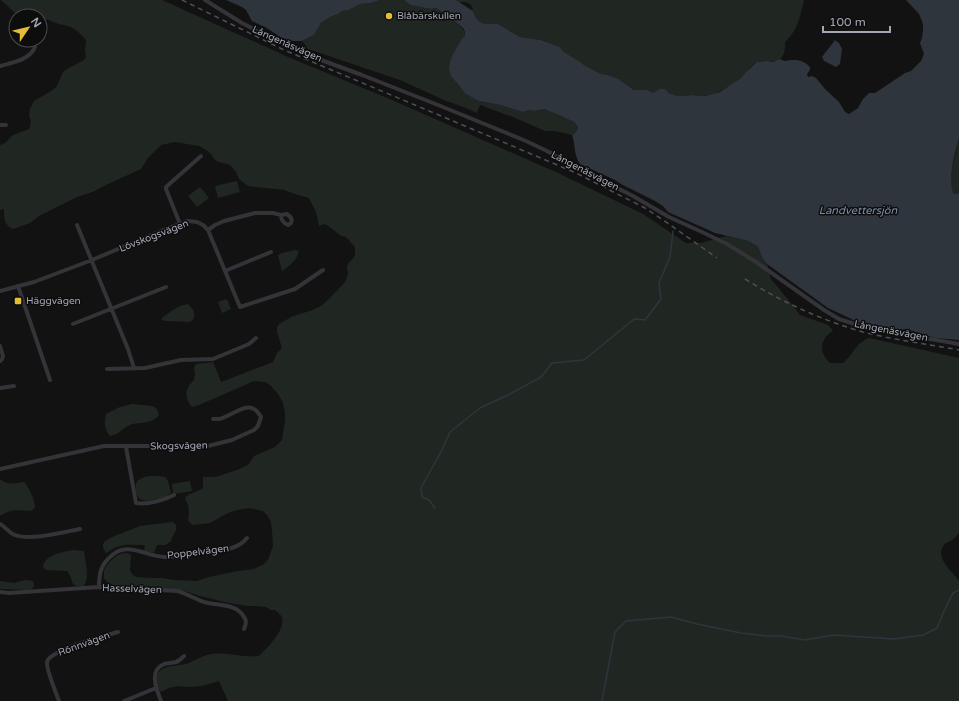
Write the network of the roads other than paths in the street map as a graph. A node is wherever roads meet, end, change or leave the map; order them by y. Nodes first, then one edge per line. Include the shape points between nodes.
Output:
1 (205, 0) edge
2 (34, 48) edge
3 (0, 66) edge
4 (0, 125) edge
5 (6, 125) dead end
6 (201, 156) dead end
7 (281, 215) dead end
8 (180, 224) junction
9 (77, 225) dead end
10 (208, 230) junction
11 (271, 252) dead end
12 (92, 260) junction
13 (322, 270) dead end
14 (225, 271) junction
15 (18, 286) junction
16 (166, 288) dead end
17 (0, 291) edge
18 (112, 310) junction
19 (73, 324) dead end
20 (256, 338) dead end
21 (959, 344) edge
22 (0, 346) edge
23 (0, 361) edge
24 (134, 368) junction
25 (107, 369) dead end
26 (50, 380) dead end
27 (14, 386) dead end
28 (0, 388) edge
29 (213, 419) dead end
30 (126, 447) junction
31 (0, 469) edge
32 (174, 495) dead end
33 (0, 524) edge
34 (80, 529) dead end
35 (247, 538) dead end
36 (99, 587) junction
37 (0, 592) edge
38 (244, 629) dead end
39 (118, 632) dead end
40 (184, 656) dead end
41 (156, 688) junction
42 (59, 701) edge
43 (124, 701) edge
44 (161, 701) edge

1 - 21 street, Långenäsvägen via 276,40 547,151 726,244 839,319 867,328
2 - 3 street via 25,58
4 - 5 street
6 - 8 street via 166,187
7 - 10 street via 255,213 224,221
8 - 10 street, Lövskogsvägen via 193,221
8 - 12 street, Lövskogsvägen
9 - 12 street
10 - 14 street
11 - 14 street
12 - 15 street, Lövskogsvägen
12 - 18 street
13 - 14 street via 295,289 240,307
15 - 17 street, Lövskogsvägen
15 - 26 street
16 - 18 street
18 - 19 street
18 - 24 street
20 - 24 street via 249,344 213,359 181,360
22 - 23 street via 3,356
24 - 25 street
27 - 28 street
29 - 30 street, Skogsvägen via 220,419 247,407 254,408 261,417 254,430 232,440 204,447
30 - 31 street, Skogsvägen via 98,447
30 - 32 street via 136,503
33 - 34 street via 16,536 27,537
35 - 36 street, Poppelvägen via 232,548 166,557 132,549 120,550 102,567
36 - 37 street, Hasselvägen
36 - 38 street, Hasselvägen via 178,591 205,602 235,609 246,620
39 - 42 street, Rönnvägen via 70,647 48,659 47,665
40 - 41 street via 177,662 164,664 159,668 155,675
41 - 43 street
41 - 44 street

